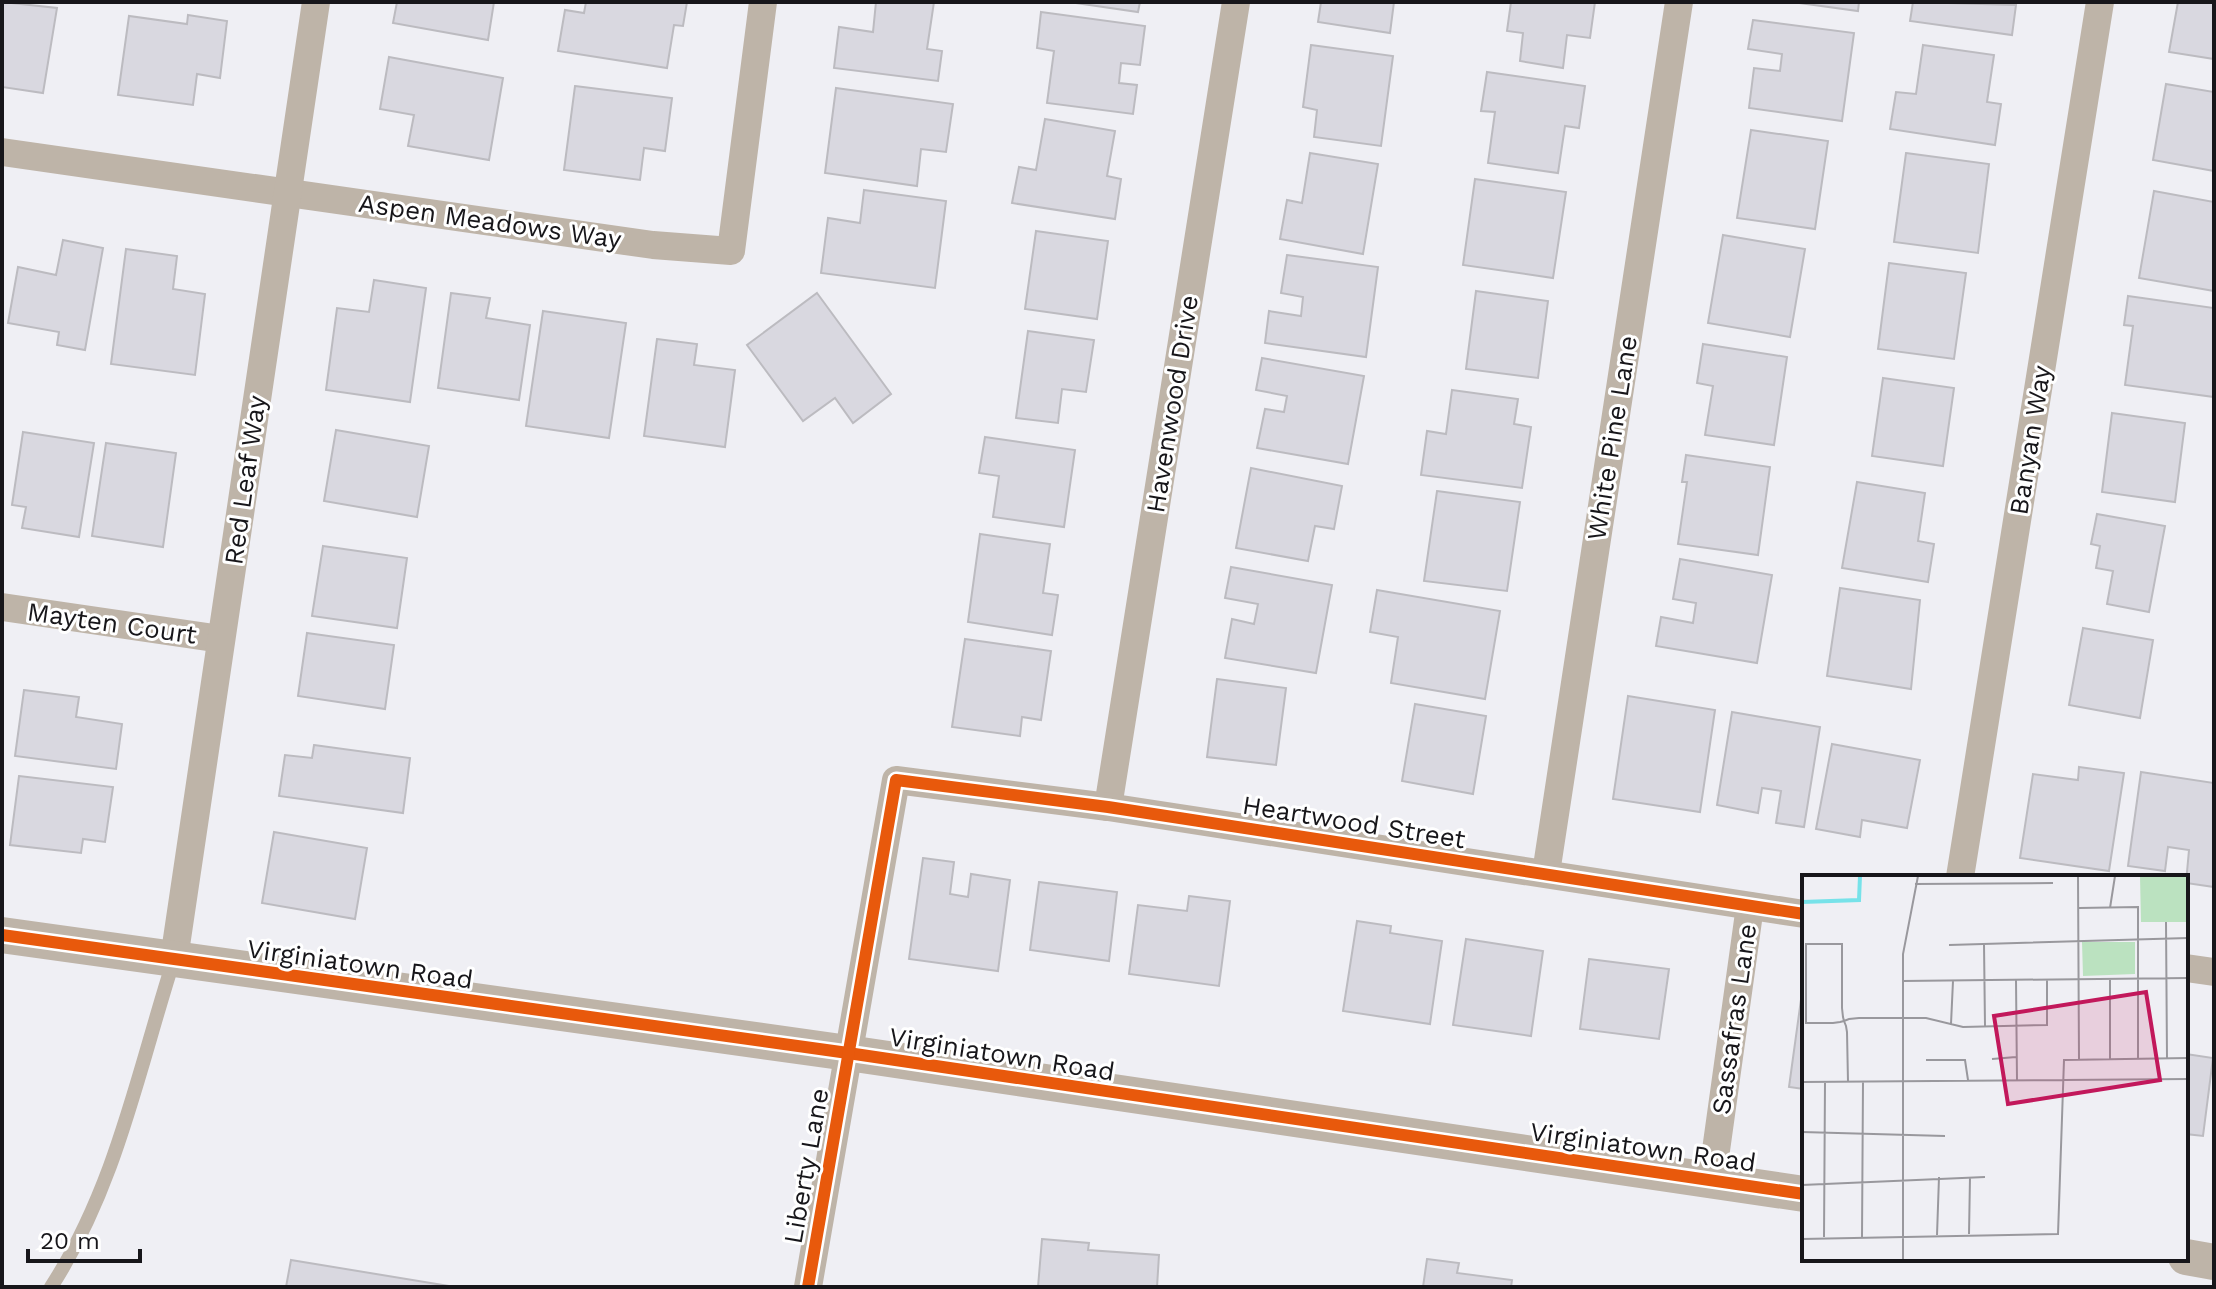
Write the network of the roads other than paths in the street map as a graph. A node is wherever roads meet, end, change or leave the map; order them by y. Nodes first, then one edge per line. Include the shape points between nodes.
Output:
1 (316, 2) edge
2 (763, 2) edge
3 (1236, 2) edge
4 (1679, 2) edge
5 (2100, 2) edge
6 (2, 152) edge
7 (288, 191) junction
8 (2, 607) edge
9 (221, 639) junction
10 (896, 780) joint
11 (1108, 807) junction
12 (1546, 873) junction
13 (1960, 875) edge
14 (1750, 906) junction
15 (1802, 914) edge
16 (2, 935) edge
17 (174, 959) junction
18 (2188, 968) edge
19 (2214, 972) edge
20 (848, 1053) junction
21 (1712, 1179) junction
22 (1802, 1194) edge
23 (2188, 1257) edge
24 (2214, 1262) edge
25 (51, 1287) edge
26 (808, 1287) edge

1 - 7 street, Red Leaf Way
2 - 7 street, Aspen Meadows Way via 731,251 653,245
3 - 11 street, Havenwood Drive
4 - 12 street, White Pine Lane
5 - 13 street, Banyan Way
6 - 7 street, Aspen Meadows Way
7 - 9 street, Red Leaf Way
8 - 9 street, Mayten Court
9 - 17 street, Red Leaf Way
10 - 11 street, Heartwood Street
10 - 20 street, Liberty Lane
11 - 12 street, Heartwood Street
12 - 14 street, Heartwood Street
14 - 15 street, Heartwood Street
14 - 21 street, Sassafras Lane
16 - 17 street, Virginiatown Road
17 - 20 street, Virginiatown Road
17 - 25 lane via 121,1142 75,1250
18 - 19 street
20 - 21 street, Virginiatown Road
20 - 26 street, Liberty Lane
21 - 22 street, Virginiatown Road
23 - 24 street

